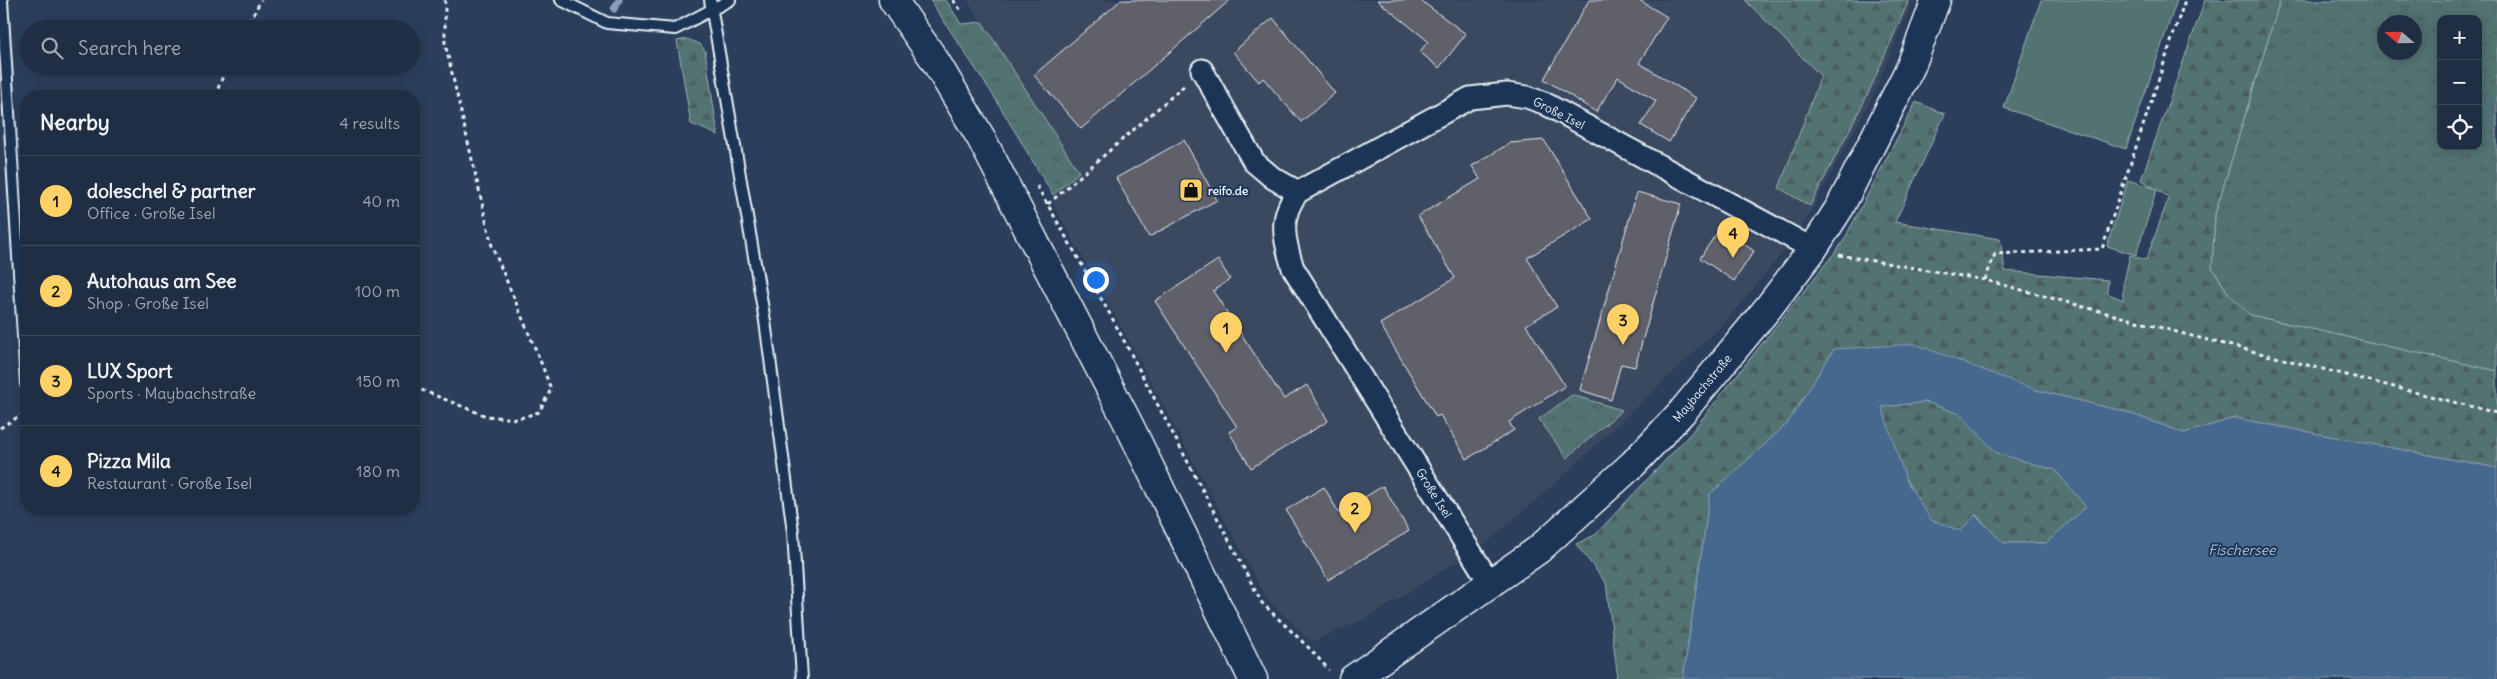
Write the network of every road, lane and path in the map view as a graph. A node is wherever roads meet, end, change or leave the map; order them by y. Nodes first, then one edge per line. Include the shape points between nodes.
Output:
1 (2, 0) edge
2 (261, 0) edge
3 (444, 0) edge
4 (561, 0) edge
5 (730, 0) edge
6 (893, 0) edge
7 (953, 0) edge
8 (1936, 0) edge
9 (2185, 0) edge
10 (711, 5) edge
11 (962, 12) dead end
12 (251, 20) edge
13 (1202, 70) joint
14 (223, 75) edge
15 (217, 90) edge
16 (1033, 179) dead end
17 (1298, 192) junction
18 (1048, 204) junction
19 (1813, 250) junction
20 (1985, 280) junction
21 (20, 288) edge
22 (420, 389) edge
23 (2497, 413) edge
24 (20, 416) edge
25 (0, 428) edge
26 (1490, 583) junction
27 (1326, 665) dead end
28 (1360, 677) edge
29 (802, 679) edge
30 (1253, 679) edge

1 - 21 lane
2 - 12 path
3 - 22 path via 445,44 492,246 551,389 540,412 517,419 486,416
4 - 10 lane via 607,23 676,29
5 - 10 lane
6 - 30 street via 934,59 981,138 1129,425
7 - 11 path
8 - 19 street, Maybachstraße via 1911,66 1877,136 1840,208
9 - 20 path via 2102,249 1996,254
10 - 29 lane via 768,340 793,532
13 - 17 street via 1254,162
13 - 18 path
14 - 15 path
16 - 18 path
17 - 19 street, Große Isel via 1470,98 1507,94 1544,103
17 - 26 street, Große Isel via 1284,220 1284,241 1293,268
18 - 27 path via 1111,316 1262,603
19 - 20 path
19 - 26 street, Maybachstraße via 1682,412 1632,464 1538,550
20 - 23 path
24 - 25 path
26 - 28 street, Maybachstraße

